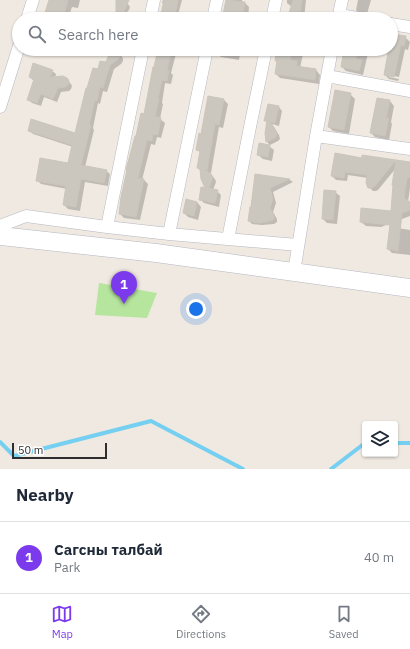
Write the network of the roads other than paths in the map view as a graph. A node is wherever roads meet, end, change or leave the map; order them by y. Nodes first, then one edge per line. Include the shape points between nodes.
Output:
1 (33, 0) edge
2 (154, 0) edge
3 (217, 0) edge
4 (276, 0) edge
5 (342, 0) edge
6 (29, 12) edge
7 (151, 12) edge
8 (214, 12) edge
9 (273, 12) edge
10 (340, 12) edge
11 (398, 25) edge
12 (410, 27) edge
13 (16, 56) edge
14 (143, 56) edge
15 (206, 56) edge
16 (264, 56) edge
17 (331, 56) edge
18 (327, 76) junction
19 (410, 90) edge
20 (0, 107) edge
21 (316, 136) junction
22 (410, 149) edge
23 (0, 226) edge
24 (107, 227) junction
25 (169, 234) junction
26 (0, 236) edge
27 (228, 240) junction
28 (298, 245) junction
29 (294, 272) junction
30 (410, 288) edge

1 - 6 street
2 - 7 street
3 - 8 street
4 - 9 street
5 - 10 street
11 - 12 street
13 - 20 street
14 - 24 street
15 - 25 street
16 - 27 street
17 - 18 street
18 - 19 street
18 - 21 street
21 - 22 street
21 - 28 street
23 - 24 street via 26,216
24 - 25 street
25 - 27 street
26 - 29 street via 156,253
27 - 28 street
28 - 29 street
29 - 30 street

